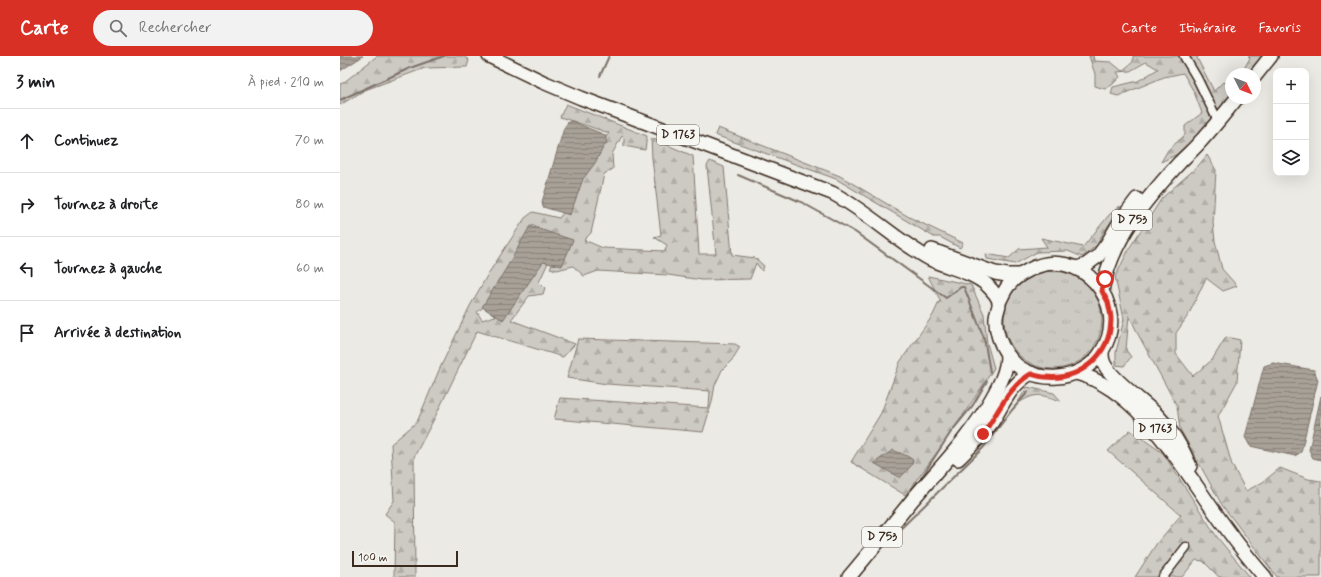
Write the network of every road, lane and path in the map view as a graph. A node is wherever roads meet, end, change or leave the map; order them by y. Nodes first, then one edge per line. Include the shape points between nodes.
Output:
1 (489, 56) edge
2 (1184, 56) edge
3 (1271, 56) edge
4 (1261, 68) edge
5 (1232, 104) edge
6 (1218, 121) junction
7 (1180, 162) junction
8 (866, 213) junction
9 (1077, 268) junction
10 (1019, 275) junction
11 (1102, 290) junction
12 (999, 302) junction
13 (1102, 351) junction
14 (1007, 355) junction
15 (1076, 373) junction
16 (1031, 374) junction
17 (914, 498) junction
18 (1212, 508) junction
19 (1186, 547) dead end
20 (849, 577) edge
21 (1163, 577) edge
22 (1265, 577) edge

1 - 8 main road, D 1763 via 581,98 832,193
2 - 6 street
3 - 4 main road
5 - 6 main road, D 753
6 - 7 main road, D 753
7 - 9 main road, D 753 via 1145,190 1130,207 1098,256
7 - 11 main road, D 753 via 1150,195 1128,226 1109,263
8 - 10 main road, D 1763 via 938,254 995,273
8 - 12 main road, D 1763 via 930,259 979,279 996,295
9 - 10 main road via 1050,263 1035,266
9 - 11 main road via 1090,276
10 - 12 main road via 1008,286
11 - 13 main road via 1111,319 1109,334
12 - 14 main road via 996,318 998,336
13 - 15 main road via 1090,364
13 - 18 main road, D 1763 via 1103,362 1114,377 1170,429
14 - 16 main road
14 - 17 main road, D 753 via 1003,376 975,425 950,459
15 - 16 main road via 1045,378
15 - 18 main road, D 1763 via 1103,384 1151,425
16 - 17 main road, D 753 via 1014,385 974,444
17 - 20 main road, D 753
18 - 22 main road, D 1763
19 - 21 street

